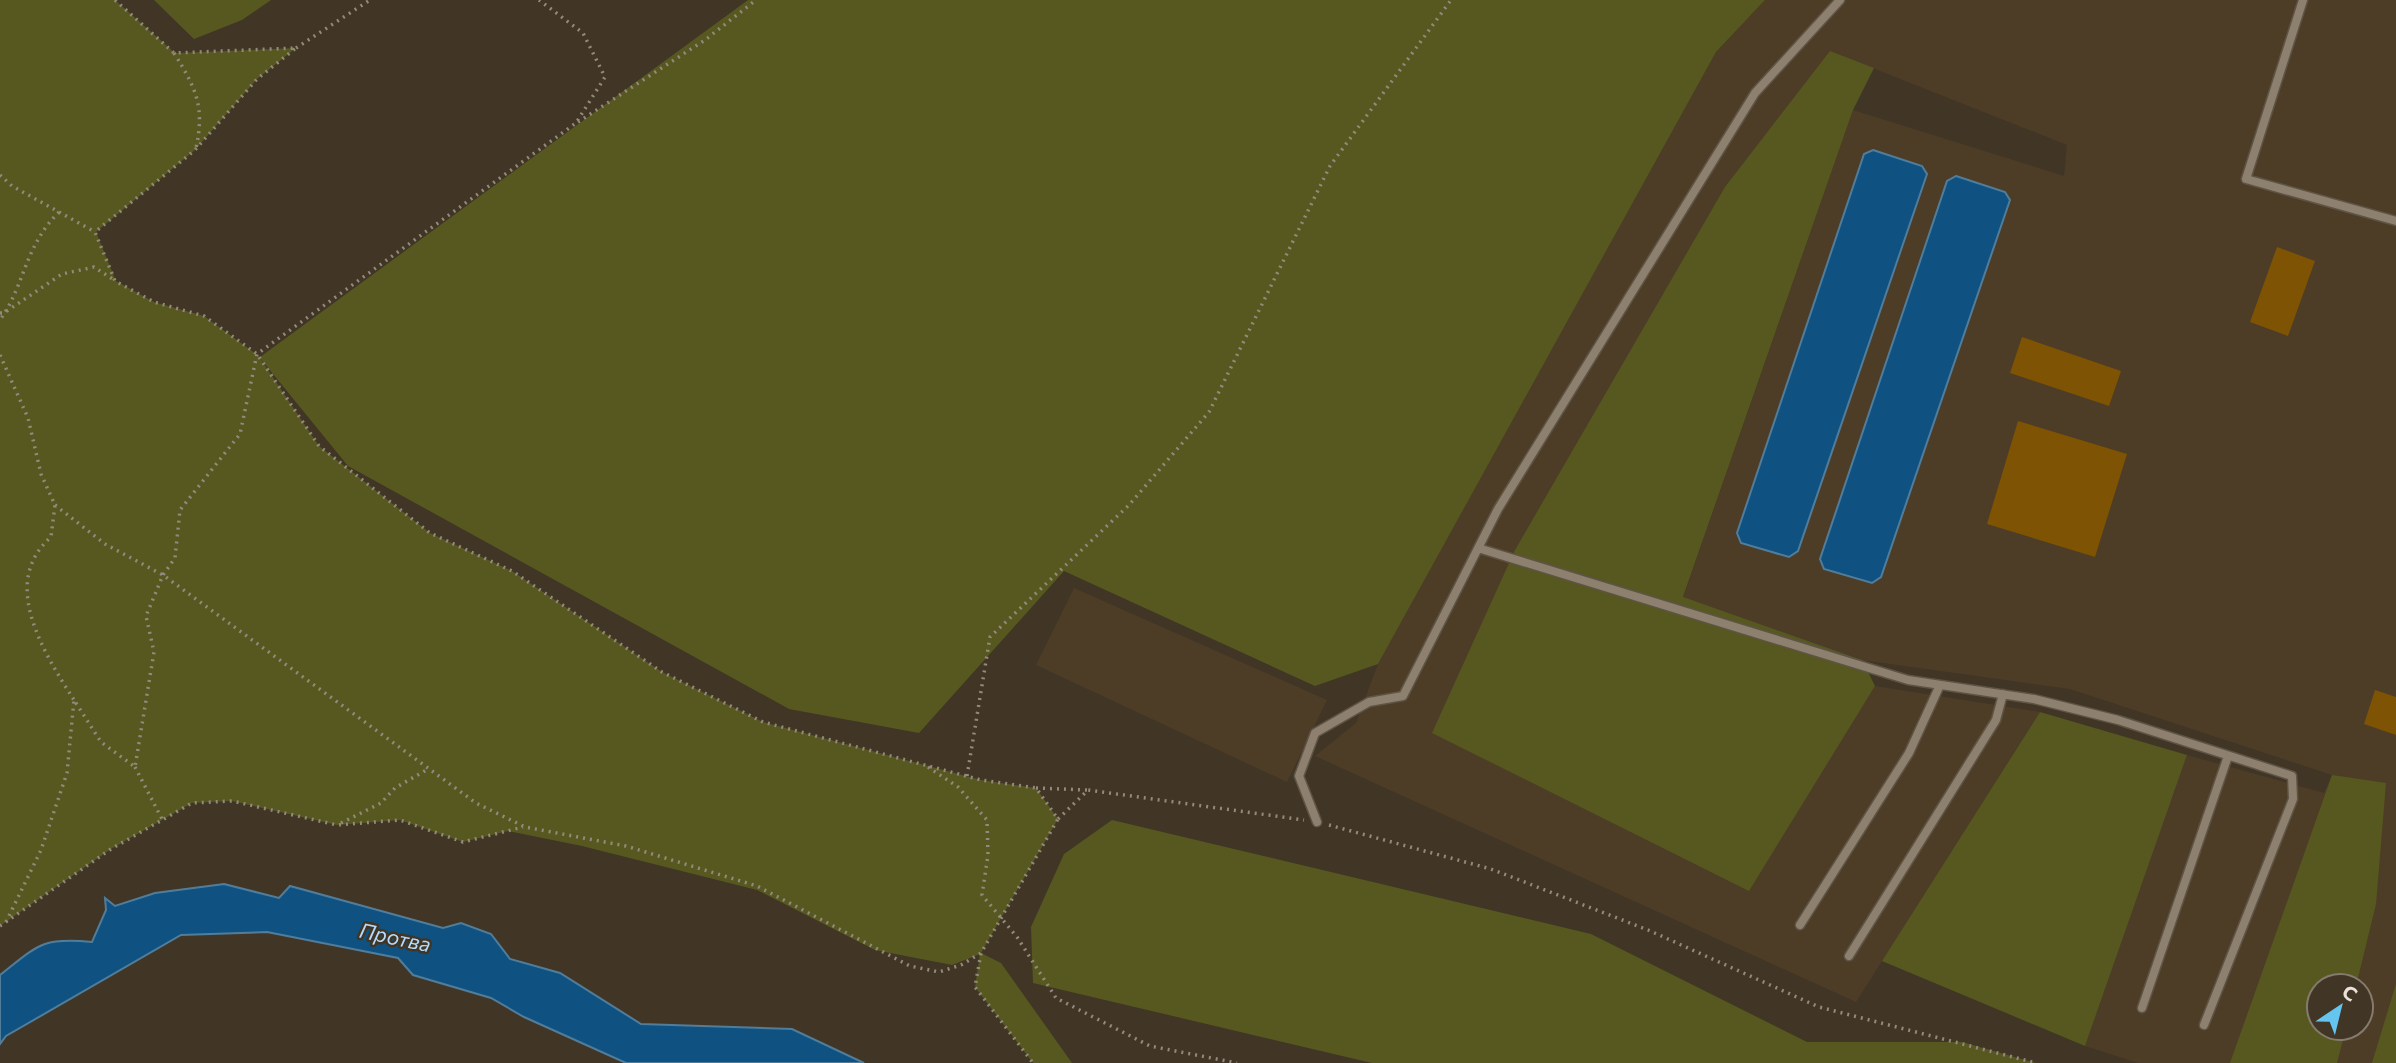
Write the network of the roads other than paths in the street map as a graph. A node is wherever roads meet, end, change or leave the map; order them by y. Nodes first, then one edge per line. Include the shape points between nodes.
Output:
1 (1840, 0) edge
2 (2303, 0) edge
3 (2396, 222) edge
4 (1478, 548) junction
5 (1940, 685) junction
6 (2003, 694) junction
7 (2228, 756) junction
8 (1317, 822) road end
9 (1800, 925) dead end
10 (1849, 956) dead end
11 (2142, 1008) dead end
12 (2204, 1025) dead end

1 - 4 lane via 1755,93 1497,509
2 - 3 lane via 2246,179
4 - 5 lane via 1908,680
4 - 8 lane via 1403,696 1369,702 1315,733 1299,776
5 - 6 lane
5 - 9 lane via 1909,753
6 - 7 lane via 2118,720
6 - 10 lane via 1996,720
7 - 11 lane
7 - 12 lane via 2292,775 2293,799

